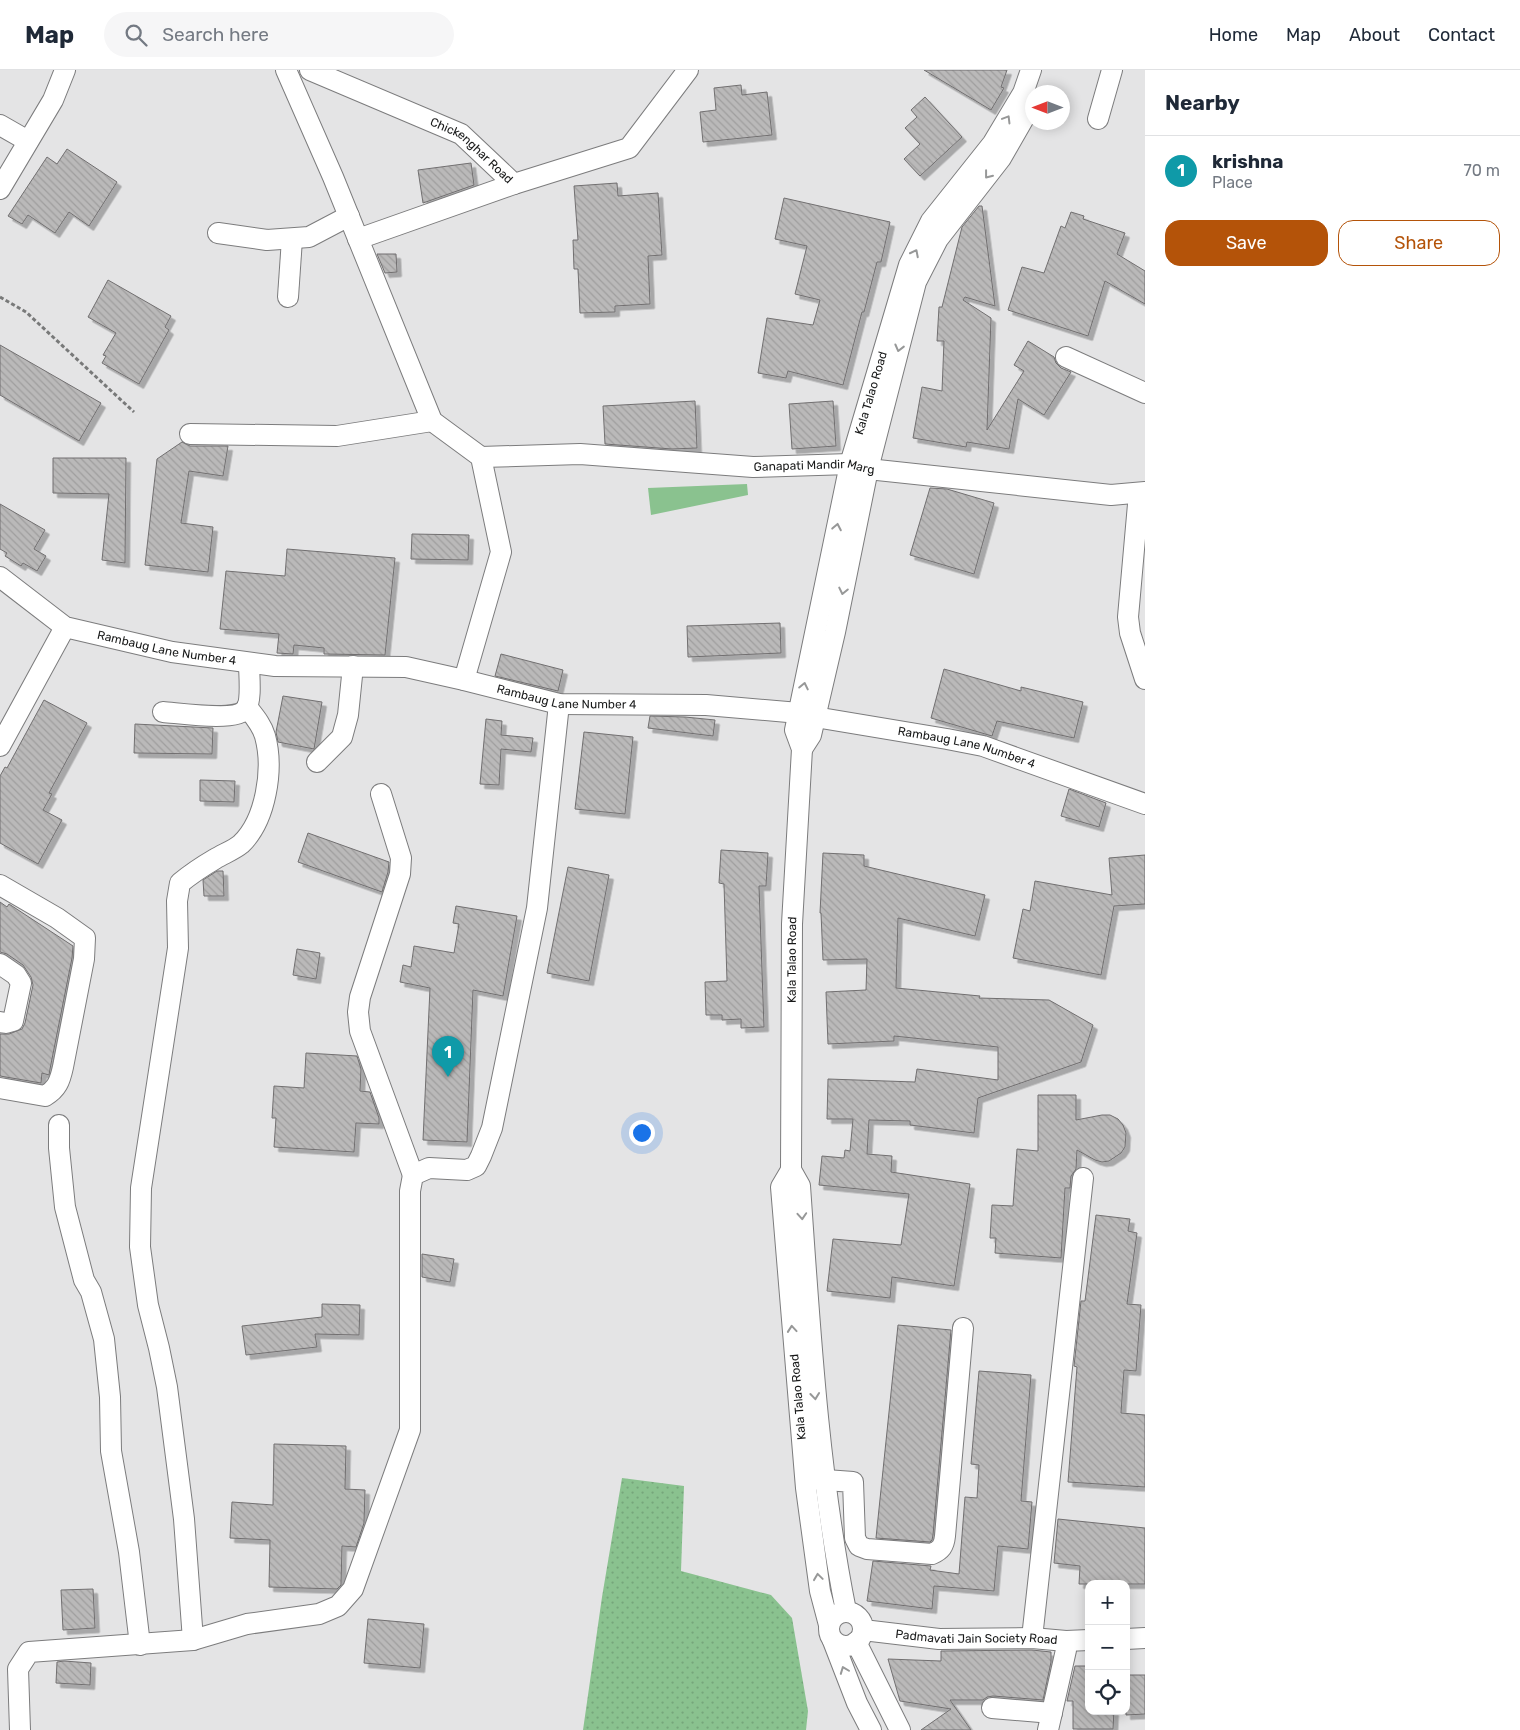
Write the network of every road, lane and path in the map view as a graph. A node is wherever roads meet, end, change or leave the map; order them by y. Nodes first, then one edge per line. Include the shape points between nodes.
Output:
1 (65, 70) edge
2 (286, 70) edge
3 (310, 70) edge
4 (688, 70) edge
5 (1031, 70) edge
6 (1045, 70) edge
7 (1112, 70) edge
8 (348, 78) edge
9 (1040, 85) edge
10 (1025, 117) edge
11 (1098, 119) dead end
12 (0, 125) edge
13 (28, 141) junction
14 (514, 184) junction
15 (0, 189) edge
16 (349, 216) junction
17 (218, 233) dead end
18 (292, 238) junction
19 (358, 238) junction
20 (0, 297) edge
21 (288, 297) dead end
22 (1066, 357) dead end
23 (1145, 393) edge
24 (134, 412) dead end
25 (432, 421) junction
26 (190, 434) dead end
27 (481, 457) junction
28 (859, 466) junction
29 (1142, 493) edge
30 (0, 577) edge
31 (65, 628) junction
32 (248, 663) junction
33 (353, 666) junction
34 (1145, 679) edge
35 (464, 680) junction
36 (559, 704) junction
37 (247, 707) junction
38 (163, 712) dead end
39 (807, 715) junction
40 (0, 746) edge
41 (317, 762) dead end
42 (381, 794) dead end
43 (1145, 804) edge
44 (0, 885) edge
45 (0, 964) edge
46 (0, 1022) edge
47 (0, 1088) edge
48 (59, 1125) dead end
49 (413, 1175) junction
50 (1083, 1178) dead end
51 (963, 1328) dead end
52 (815, 1479) junction
53 (846, 1611) junction
54 (831, 1633) junction
55 (860, 1636) junction
56 (1032, 1638) junction
57 (1145, 1638) edge
58 (1130, 1639) edge
59 (193, 1640) junction
60 (1085, 1640) edge
61 (1066, 1641) junction
62 (140, 1645) junction
63 (881, 1692) junction
64 (857, 1703) junction
65 (992, 1708) dead end
66 (1050, 1721) edge
67 (20, 1730) edge
68 (871, 1730) edge
69 (900, 1730) edge

1 - 13 street via 53,100
2 - 16 street
3 - 8 street, Chickenghar Road
4 - 14 street, Chickenghar Road via 629,148
28 -> 5 street, Kala Talao Road via 909,265 931,221 993,143 1023,93
6 - 9 street
7 - 11 street
8 - 14 street, Chickenghar Road via 461,134
10 -> 28 street, Kala Talao Road via 1002,158 938,239 916,282
12 - 13 street
13 - 15 street
14 - 19 street
16 - 18 street via 309,237
16 - 19 street
17 - 18 street via 267,240
18 - 21 street
19 - 25 street
20 - 24 path via 26,312
22 - 23 street
25 - 26 street via 337,436
25 - 27 street
27 - 28 street, Ganapati Mandir Marg via 580,454 753,467
27 - 35 street via 501,552
28 - 29 street, Ganapati Mandir Marg via 1111,495
28 - 39 street, Kala Talao Road via 835,632
29 - 34 street via 1128,617
30 - 31 street, Rambaug Lane Number 4
31 - 32 street, Rambaug Lane Number 4 via 172,652
31 - 40 street
32 - 33 street, Rambaug Lane Number 4
32 - 37 street
33 - 35 street, Rambaug Lane Number 4 via 406,667
33 - 41 street via 348,715 342,737
35 - 36 street, Rambaug Lane Number 4
36 - 39 street, Rambaug Lane Number 4 via 706,705
36 - 49 street via 537,908 492,1128 476,1166 467,1170 430,1168
37 - 38 street via 240,714 222,716
37 - 59 street via 264,734 267,791 252,832 240,845 180,883 178,948 142,1188 140,1247 148,1304 166,1387 184,1519
39 - 43 street, Rambaug Lane Number 4 via 983,746
39 - 52 street, Kala Talao Road via 811,735 802,750 792,924 791,1170 800,1186 814,1380
42 - 49 street via 401,858 400,874 358,1012 360,1031
44 - 47 street via 85,938 63,1067 54,1091 45,1096
45 - 46 street via 22,983 13,1021
48 - 62 street via 65,1207 104,1339 111,1451 129,1552
49 - 59 street via 410,1191 410,1430 353,1589 338,1606 319,1614 247,1624
50 - 56 street
51 - 52 street via 945,1536 940,1550 932,1554 859,1546 855,1538 853,1482
52 - 53 street, Kala Talao Road
54 -> 52 street, Kala Talao Road via 820,1591
53 - 54 street via 835,1615
53 - 55 street via 860,1619
54 - 55 street via 844,1646 849,1646
64 -> 54 street, Kala Talao Road
55 - 56 street, Padmavati Jain Society Road
55 - 63 street
56 - 61 street, Padmavati Jain Society Road
57 - 58 street
59 - 62 street
60 - 61 street, Padmavati Jain Society Road
61 - 66 street
62 - 67 street via 29,1652 18,1668
63 - 64 street
63 - 69 street
64 - 68 street, Kala Talao Road
65 - 66 street

